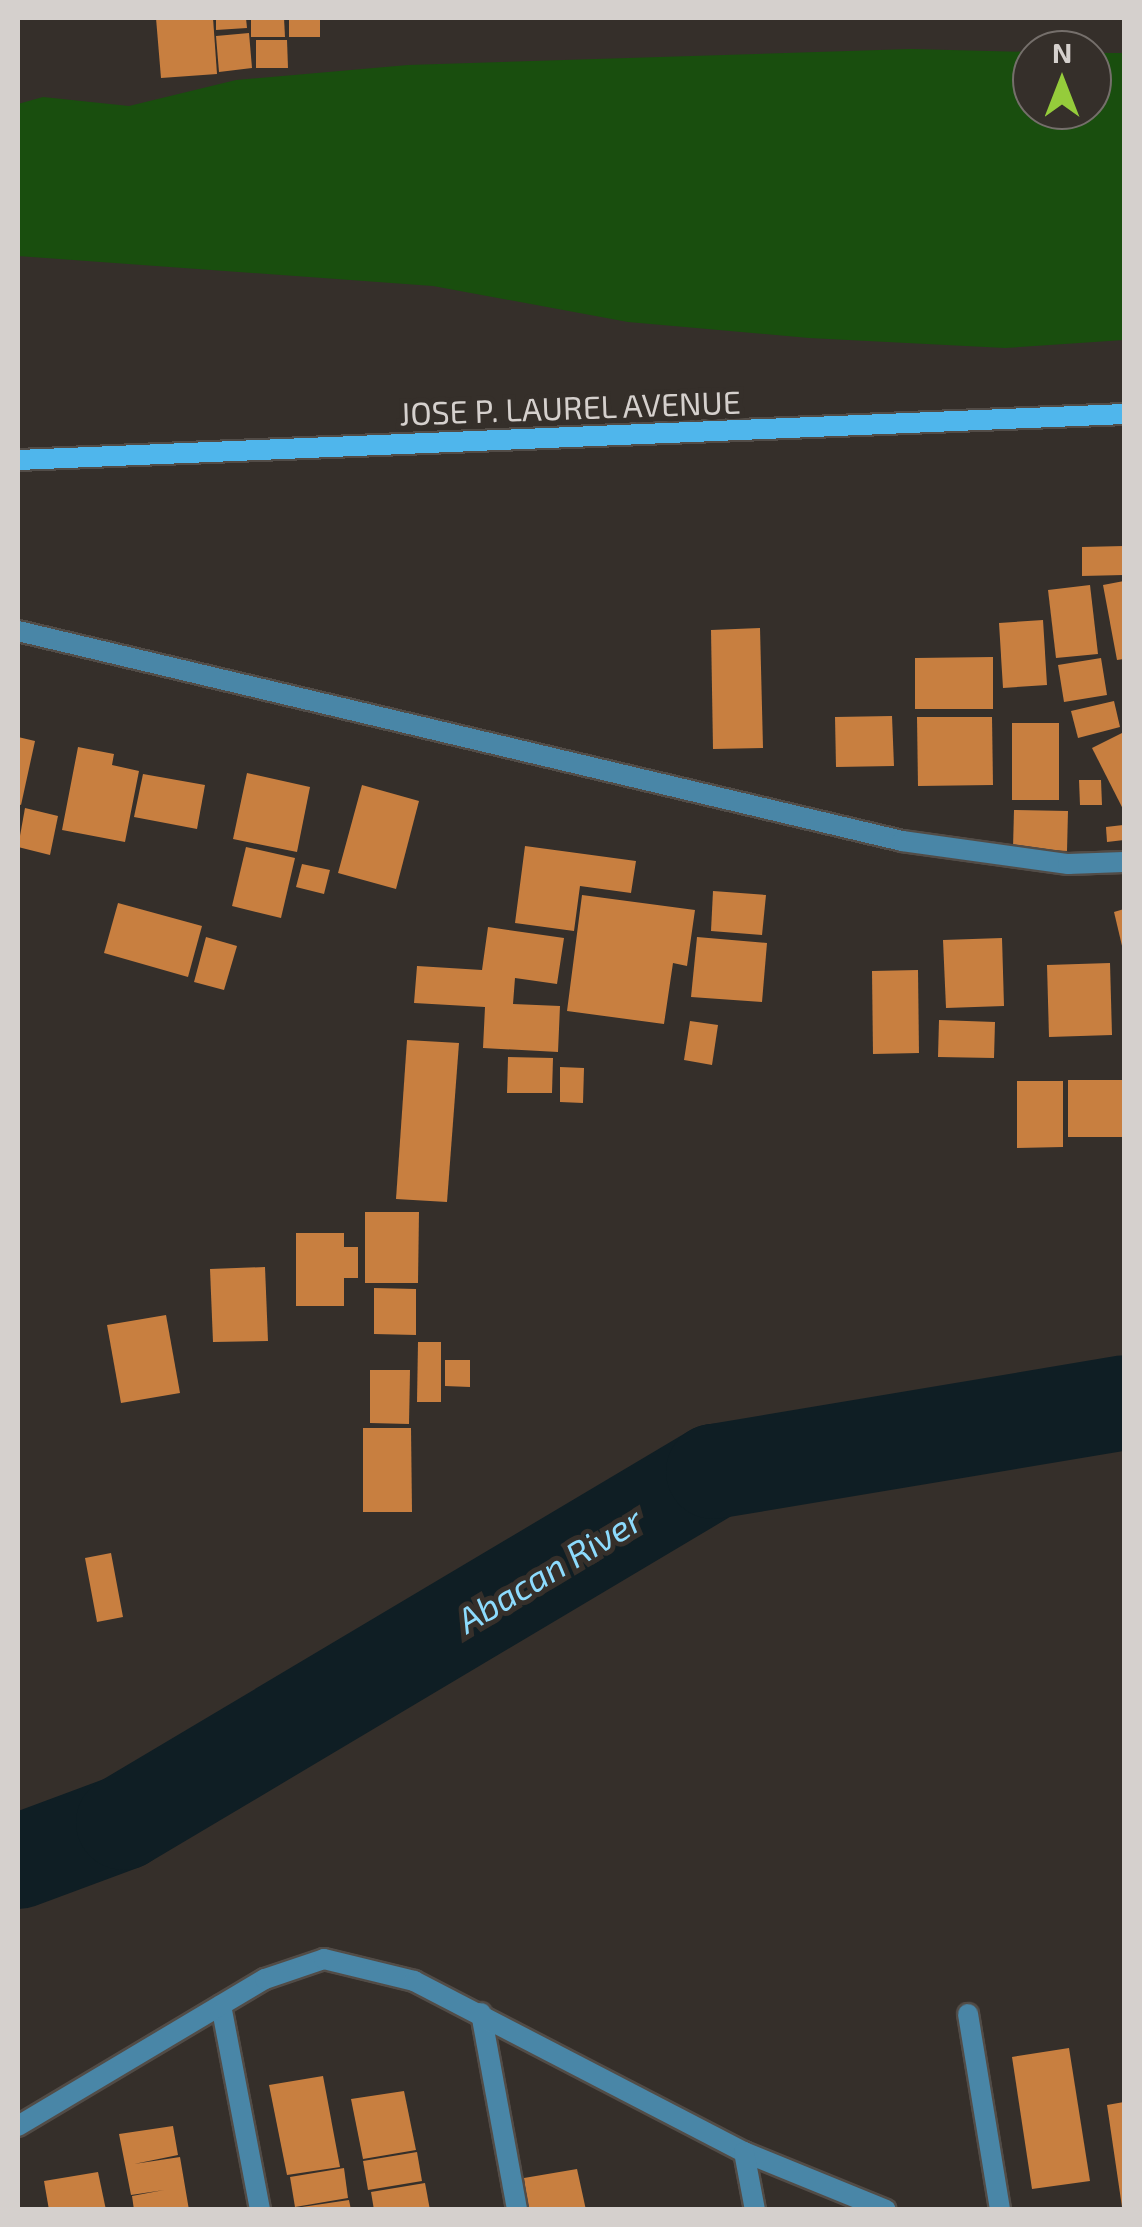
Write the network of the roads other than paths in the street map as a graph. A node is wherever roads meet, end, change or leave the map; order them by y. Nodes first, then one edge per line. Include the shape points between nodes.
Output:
1 (1124, 414) edge
2 (18, 460) edge
3 (18, 631) edge
4 (1124, 862) edge
5 (220, 2005) junction
6 (481, 2014) junction
7 (968, 2014) dead end
8 (18, 2126) edge
9 (744, 2152) junction
10 (260, 2210) edge
11 (517, 2210) edge
12 (755, 2210) edge
13 (886, 2210) edge
14 (1000, 2210) edge

1 - 2 street, JOSE P. LAUREL AVENUE
3 - 4 street via 902,841 1068,864
5 - 6 street via 264,1979 324,1959 414,1981
5 - 8 street
5 - 10 street
6 - 9 street
6 - 11 street
7 - 14 street
9 - 12 street
9 - 13 street

